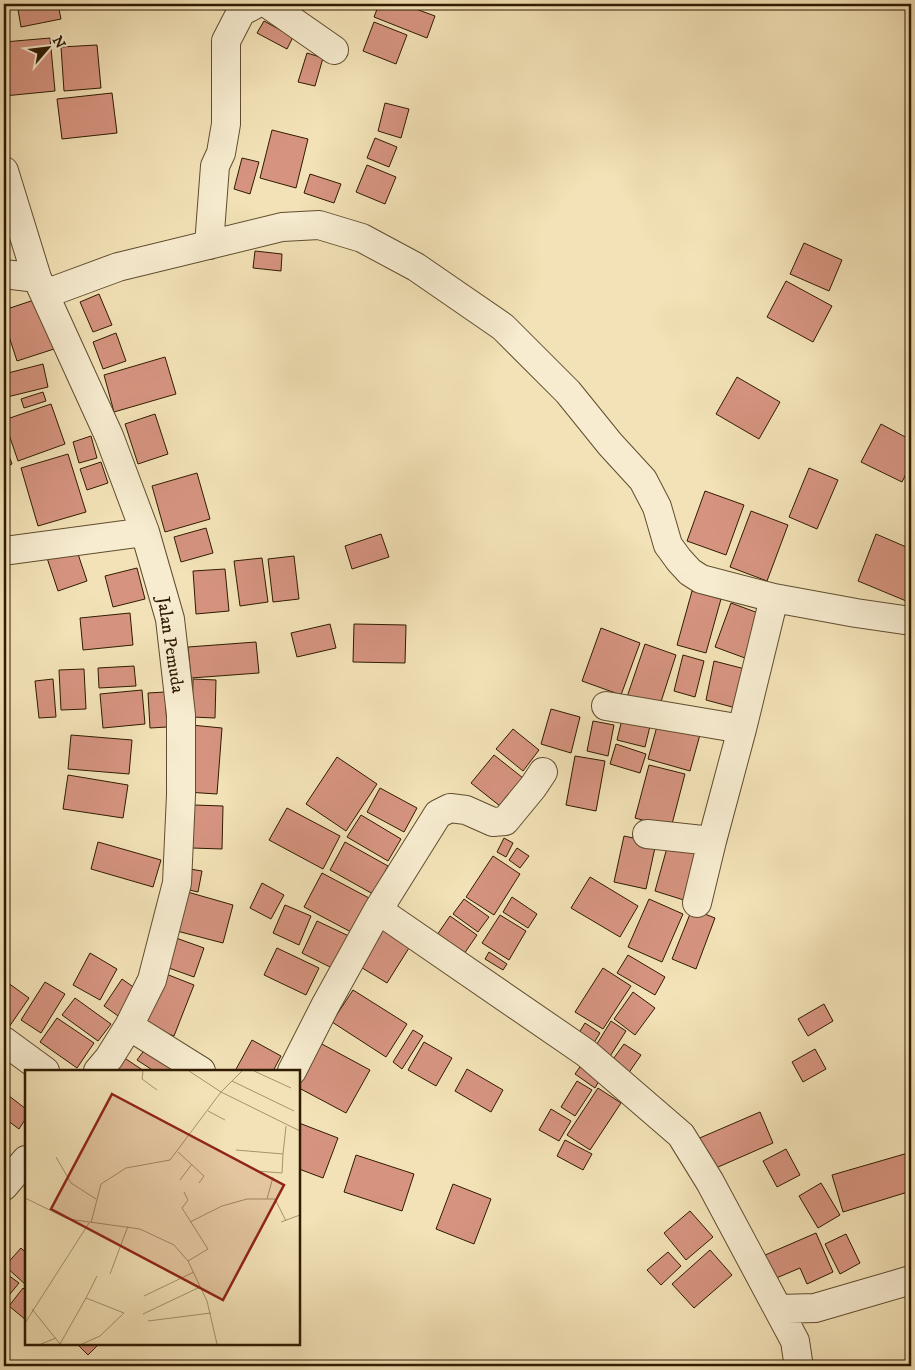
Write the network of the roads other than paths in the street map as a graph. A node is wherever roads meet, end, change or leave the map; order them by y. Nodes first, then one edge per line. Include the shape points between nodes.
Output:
1 (256, 4) edge
2 (268, 4) edge
3 (334, 50) dead end
4 (4, 171) edge
5 (209, 245) junction
6 (4, 274) edge
7 (41, 286) junction
8 (145, 532) junction
9 (4, 551) edge
10 (774, 598) junction
11 (911, 621) edge
12 (606, 706) dead end
13 (742, 729) junction
14 (543, 772) dead end
15 (647, 834) dead end
16 (712, 842) junction
17 (697, 902) dead end
18 (378, 910) junction
19 (129, 1026) junction
20 (4, 1042) edge
21 (44, 1070) edge
22 (99, 1070) edge
23 (199, 1070) edge
24 (293, 1070) edge
25 (25, 1161) edge
26 (4, 1186) edge
27 (911, 1280) edge
28 (778, 1309) junction
29 (796, 1366) edge

1 - 5 street via 241,12 226,41 226,124 222,153 215,166
2 - 3 street
4 - 7 street, Jalan Pemuda
5 - 7 street
5 - 10 street via 282,227 319,225 362,238 416,267 503,327 568,392 643,480 658,507 668,545 690,572 701,579
6 - 7 street
7 - 8 street, Jalan Pemuda via 109,436
8 - 9 street
8 - 19 street, Jalan Pemuda via 170,619 181,715 181,795 176,883 152,980
10 - 11 street
10 - 13 street
12 - 13 street
13 - 16 street
14 - 18 street via 505,821 493,822 466,810 450,808 438,814
15 - 16 street
16 - 17 street
18 - 24 street
18 - 28 street via 586,1053 681,1135
19 - 22 street, Jalan Pemuda
19 - 23 street
20 - 21 street
25 - 26 street
27 - 28 street via 815,1308
28 - 29 street via 795,1340

